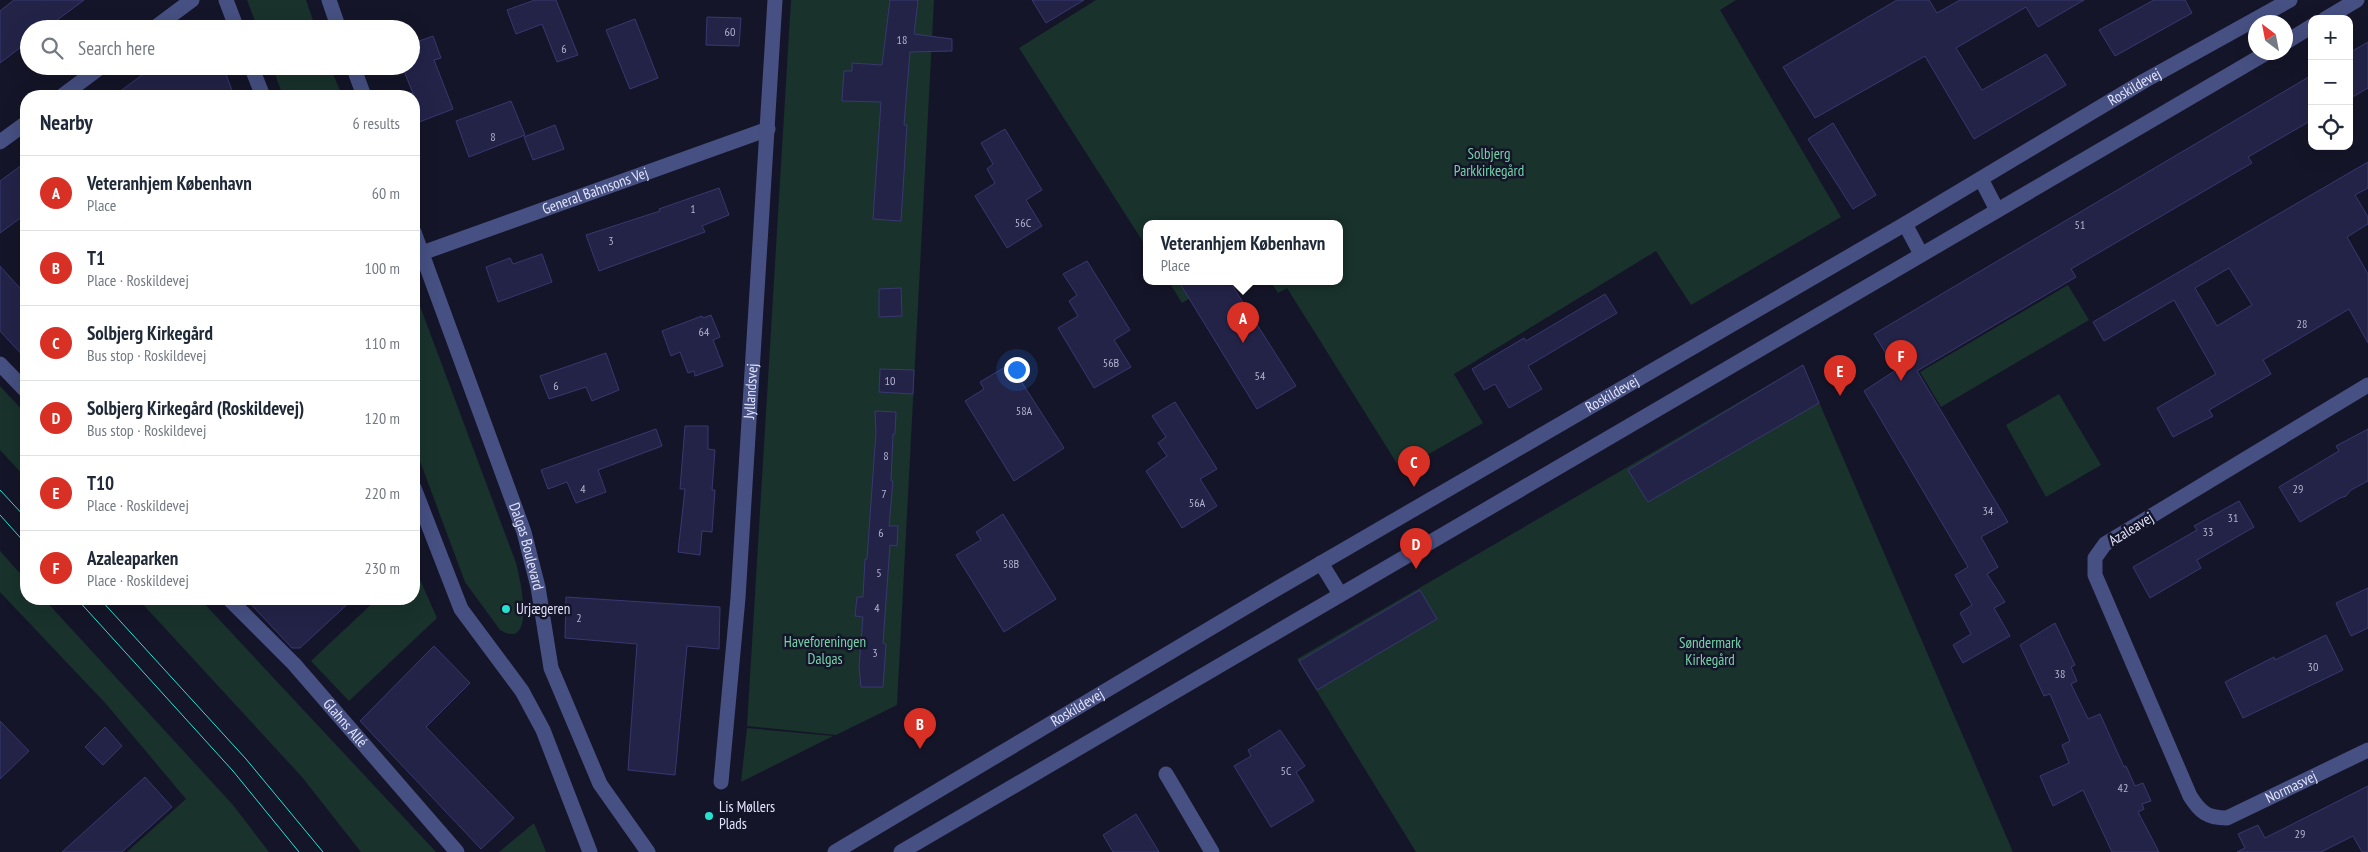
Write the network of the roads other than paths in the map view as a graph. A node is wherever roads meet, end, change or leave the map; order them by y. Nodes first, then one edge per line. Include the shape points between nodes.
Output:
1 (192, 0) edge
2 (226, 0) edge
3 (329, 0) edge
4 (775, 0) edge
5 (2290, 0) edge
6 (2357, 0) edge
7 (2332, 15) edge
8 (165, 20) edge
9 (234, 20) edge
10 (336, 20) edge
11 (2308, 28) edge
12 (2293, 38) edge
13 (2254, 60) edge
14 (90, 75) edge
15 (254, 75) edge
16 (356, 75) edge
17 (70, 90) edge
18 (260, 90) edge
19 (362, 90) edge
20 (20, 127) edge
21 (768, 129) junction
22 (0, 142) edge
23 (1980, 179) junction
24 (1997, 210) junction
25 (1905, 224) junction
26 (420, 248) edge
27 (422, 253) junction
28 (1921, 254) junction
29 (0, 364) edge
30 (2368, 385) edge
31 (20, 386) edge
32 (420, 503) edge
33 (1321, 564) junction
34 (1340, 594) junction
35 (235, 605) edge
36 (2368, 750) edge
37 (1166, 774) dead end
38 (721, 782) dead end
39 (2212, 818) joint
40 (457, 852) edge
41 (590, 852) edge
42 (648, 852) edge
43 (835, 852) edge
44 (901, 852) edge
45 (1212, 852) edge

1 - 8 street
2 - 9 street
3 - 10 street
4 - 21 street, Jyllandsvej
5 - 23 street, Roskildevej via 2144,81
6 - 7 street
11 - 12 street
13 - 24 street
14 - 17 street
15 - 18 street
16 - 19 street
20 - 22 street
21 - 27 street, General Bahnsons Vej
21 - 38 street, Jyllandsvej via 738,598
23 - 24 street
23 - 25 street, Roskildevej
24 - 28 street
25 - 28 street
25 - 33 street, Roskildevej
26 - 27 street, Dalgas Boulevard
27 - 42 street, Dalgas Boulevard via 524,532 538,588 551,668 600,784
28 - 34 street
29 - 31 street
30 - 39 street, Azaleavej via 2105,544 2095,558 2095,575 2190,796 2200,812
32 - 41 street via 462,609 522,691 543,730
33 - 34 street
33 - 43 street, Roskildevej
34 - 44 street
35 - 40 street, Glahns Allé via 294,664
36 - 39 street, Normasvej via 2227,818
37 - 45 street

